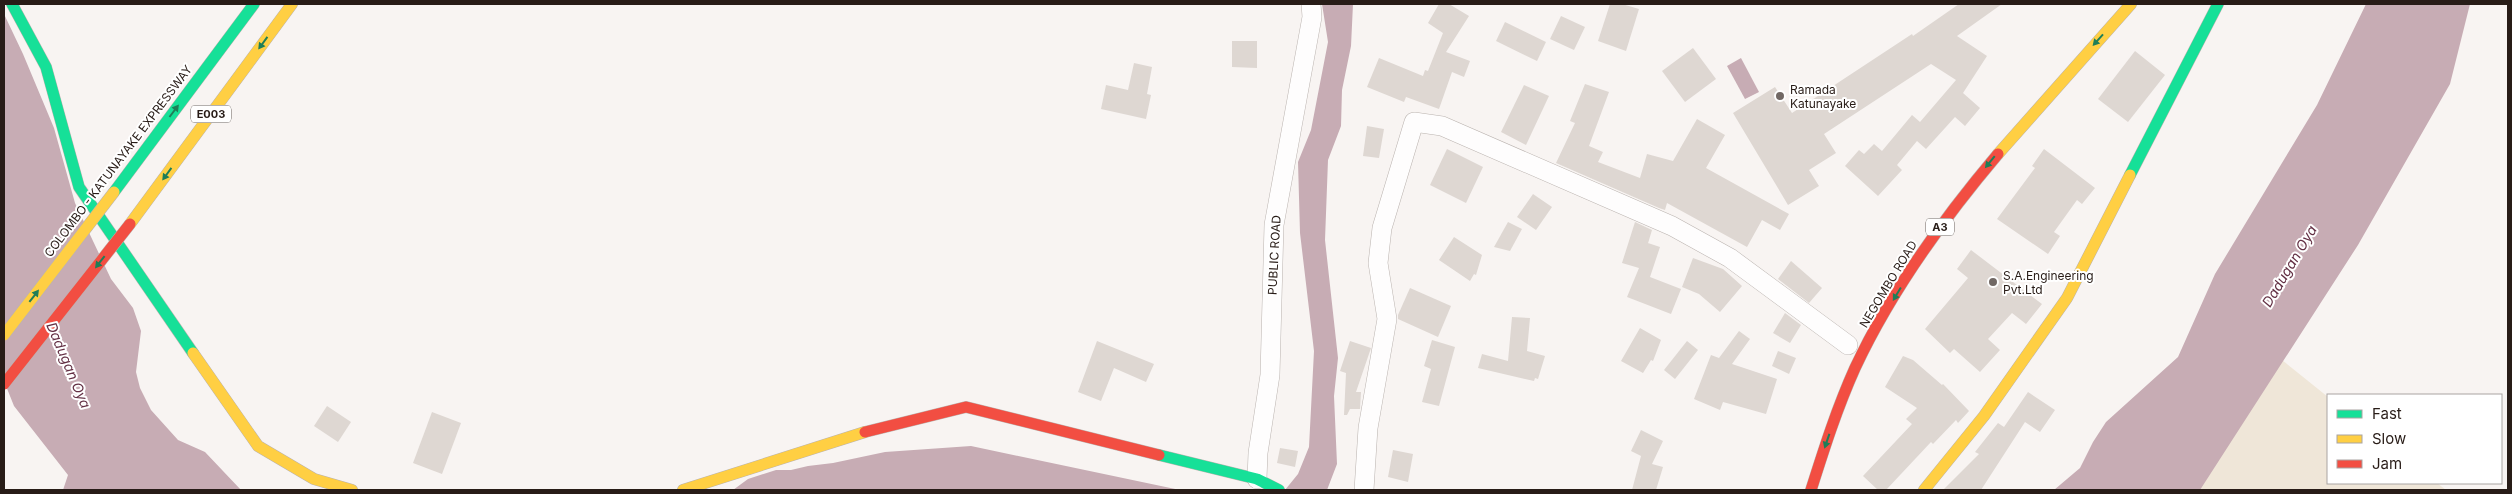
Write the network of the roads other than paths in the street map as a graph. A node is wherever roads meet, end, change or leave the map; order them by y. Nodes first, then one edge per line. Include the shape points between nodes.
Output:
1 (12, 4) edge
2 (254, 4) edge
3 (292, 4) edge
4 (1311, 4) edge
5 (2131, 4) edge
6 (2218, 4) edge
7 (4, 334) edge
8 (1848, 345) dead end
9 (4, 384) edge
10 (1257, 479) junction
11 (352, 490) edge
12 (682, 490) edge
13 (1277, 490) edge
14 (1364, 490) edge
15 (1811, 490) edge
16 (1924, 490) edge

1 - 11 main road via 46,67 79,187 252,438 258,446 314,479
7 -> 2 main road, COLOMBO - KATUNAYAKE EXPRESSWAY / E003, bridge
3 -> 9 main road, E003, bridge via 130,224
4 - 10 street, PUBLIC ROAD via 1312,17 1274,225 1270,375
5 -> 15 main road, NEGOMBO ROAD / A3 via 2001,148 1922,252 1863,353
6 - 16 main road via 2067,298 1984,416
8 - 14 street via 1730,258 1672,226 1442,126 1414,122 1382,228 1378,263 1388,319 1368,428
10 - 12 main road via 966,407 840,438
10 - 13 main road

